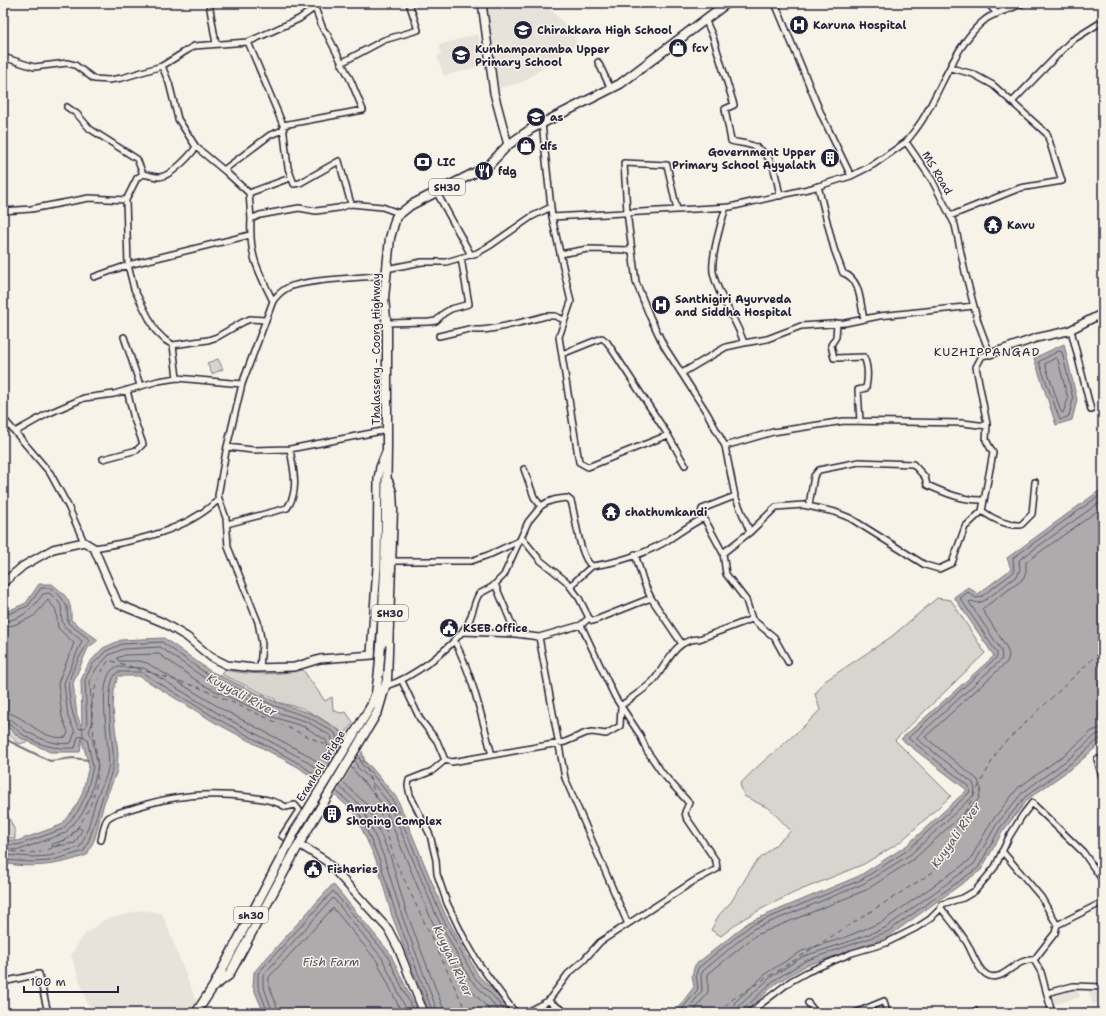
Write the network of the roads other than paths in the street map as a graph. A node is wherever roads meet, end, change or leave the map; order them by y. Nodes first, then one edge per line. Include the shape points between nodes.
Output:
1 (209, 3) edge
2 (312, 3) edge
3 (321, 3) edge
4 (409, 3) edge
5 (482, 3) edge
6 (775, 3) edge
7 (988, 3) edge
8 (1023, 3) edge
9 (722, 5) edge
10 (315, 8) junction
11 (997, 14) junction
12 (706, 19) junction
13 (1103, 21) edge
14 (248, 42) junction
15 (216, 44) junction
16 (3, 57) edge
17 (598, 62) dead end
18 (341, 63) junction
19 (162, 66) junction
20 (951, 68) junction
21 (611, 89) junction
22 (1012, 102) junction
23 (67, 107) dead end
24 (542, 123) junction
25 (283, 127) junction
26 (906, 142) junction
27 (508, 145) junction
28 (196, 147) junction
29 (227, 173) junction
30 (143, 174) junction
31 (851, 176) junction
32 (290, 178) junction
33 (818, 186) junction
34 (249, 193) junction
35 (437, 193) junction
36 (780, 196) junction
37 (126, 200) junction
38 (351, 204) junction
39 (551, 208) junction
40 (726, 208) junction
41 (677, 210) junction
42 (3, 211) edge
43 (627, 212) junction
44 (399, 213) junction
45 (950, 216) junction
46 (552, 217) junction
47 (252, 219) junction
48 (250, 235) junction
49 (631, 250) junction
50 (560, 254) junction
51 (471, 255) junction
52 (461, 258) junction
53 (128, 264) junction
54 (386, 272) junction
55 (94, 277) dead end
56 (273, 301) junction
57 (974, 306) junction
58 (1103, 313) edge
59 (864, 319) junction
60 (265, 320) junction
61 (564, 320) junction
62 (386, 323) junction
63 (837, 324) junction
64 (1071, 330) junction
65 (439, 336) dead end
66 (124, 337) dead end
67 (744, 343) junction
68 (173, 345) junction
69 (562, 354) junction
70 (990, 354) junction
71 (682, 373) junction
72 (177, 378) junction
73 (242, 384) junction
74 (140, 385) junction
75 (127, 390) junction
76 (1091, 410) dead end
77 (3, 418) edge
78 (860, 421) junction
79 (987, 426) junction
80 (387, 430) junction
81 (15, 432) junction
82 (668, 435) junction
83 (724, 446) junction
84 (227, 447) junction
85 (387, 448) junction
86 (290, 449) junction
87 (103, 459) dead end
88 (685, 465) dead end
89 (524, 469) dead end
90 (386, 475) junction
91 (1035, 482) dead end
92 (735, 496) junction
93 (219, 499) junction
94 (984, 500) junction
95 (809, 505) junction
96 (540, 506) junction
97 (982, 511) junction
98 (704, 518) junction
99 (227, 524) junction
100 (750, 532) junction
101 (520, 539) junction
102 (84, 542) junction
103 (94, 548) junction
104 (723, 552) junction
105 (635, 554) junction
106 (391, 561) junction
107 (592, 566) junction
108 (3, 583) edge
109 (495, 584) junction
110 (570, 586) junction
111 (651, 598) junction
112 (589, 618) junction
113 (752, 619) junction
114 (580, 625) junction
115 (462, 632) junction
116 (516, 634) junction
117 (539, 636) junction
118 (454, 640) junction
119 (682, 644) junction
120 (371, 654) junction
121 (389, 654) junction
122 (788, 662) dead end
123 (260, 668) junction
124 (402, 681) junction
125 (386, 686) junction
126 (621, 706) junction
127 (357, 730) joint
128 (559, 743) junction
129 (492, 755) junction
130 (1097, 759) dead end
131 (445, 760) junction
132 (1103, 781) edge
133 (101, 840) dead end
134 (299, 844) junction
135 (1002, 851) junction
136 (1103, 881) edge
137 (1103, 902) edge
138 (941, 908) junction
139 (627, 922) junction
140 (1057, 925) junction
141 (1034, 960) junction
142 (3, 982) edge
143 (1103, 986) edge
144 (213, 987) junction
145 (1047, 993) junction
146 (548, 1001) junction
147 (808, 1003) dead end
148 (48, 1013) edge
149 (196, 1013) edge
150 (424, 1013) edge
151 (518, 1013) edge
152 (525, 1013) edge
153 (568, 1013) edge
154 (749, 1013) edge
155 (816, 1013) edge
156 (855, 1013) edge
157 (887, 1013) edge
158 (1052, 1013) edge

1 - 15 street
2 - 10 street
3 - 10 street
4 - 18 street via 418,30 384,40
5 - 27 street via 494,93
6 - 31 street via 822,116
7 - 11 street
8 - 11 street
9 - 12 main road, SH30
10 - 14 street via 278,30
10 - 18 street via 322,29
11 - 20 street via 987,18 978,27 965,43
12 - 21 main road, SH30
12 - 36 street via 734,105 725,109 731,141 752,145 772,160
13 - 22 street via 1071,41
14 - 15 street
14 - 25 street
15 - 19 street via 194,46
16 - 19 street via 34,67 67,63 75,65 94,79 109,80 141,74
17 - 21 street
18 - 25 street via 363,110
19 - 28 street via 178,120
20 - 22 street via 973,74 993,85
20 - 26 street via 924,119
21 - 24 main road, SH30
22 - 45 street via 1046,134 1062,181 1020,188
23 - 30 street via 90,129 136,158
24 - 27 main road, SH30
24 - 39 street
25 - 29 street via 225,169
25 - 32 street
26 - 31 street via 873,165
26 - 45 street, MS Road via 932,180
27 - 35 main road, SH30 via 488,166
28 - 29 street
28 - 30 street via 189,157 168,174 160,177
29 - 34 street
30 - 37 street via 137,178
31 - 33 street
32 - 34 street
32 - 38 street via 294,184 300,183 339,162
33 - 36 street
33 - 59 street via 834,249 843,273 853,278 856,284
34 - 47 street
35 - 44 main road, SH30
35 - 51 street
36 - 40 street
37 - 42 street via 88,198 31,209
37 - 53 street
38 - 44 street via 382,207
38 - 47 street via 316,211 299,208 260,215
39 - 46 street
39 - 51 street via 531,217 492,245
40 - 41 street
40 - 67 street via 720,226 713,270
41 - 43 street
41 - 43 street via 667,165 624,163
43 - 46 street
43 - 49 street
44 - 54 main road, Thalassery - Coorg Highway / SH30 via 391,229
45 - 57 street, MS Road via 955,225
46 - 50 street
47 - 48 street
48 - 53 street
48 - 56 street via 256,268
49 - 50 street via 588,249
49 - 71 street via 636,282 650,317 664,346
50 - 61 street via 571,302
51 - 52 street
52 - 54 street via 446,262 422,262
52 - 62 street via 469,304 444,312 436,321
53 - 55 street
53 - 68 street via 134,289 155,330
54 - 56 street via 288,288 279,293
54 - 62 main road, Thalassery - Coorg Highway / SH30
56 - 60 street
57 - 59 street
57 - 70 street, MS Road
58 - 64 street
59 - 63 street
60 - 68 street via 250,319 217,337
60 - 73 street
61 - 65 street via 556,316 546,316 486,330 469,329
61 - 69 street via 559,337
62 - 80 main road, Thalassery - Coorg Highway / SH30
63 - 67 street via 801,326 767,339
63 - 78 street via 836,337 830,345 834,358 864,357 866,362 866,388 858,390
64 - 70 street via 1036,338
64 - 76 street
66 - 74 street
67 - 71 street via 726,347
68 - 72 street
69 - 82 street via 602,338
69 - 82 street via 579,462 588,467
70 - 79 street via 982,356 976,367
71 - 83 street
72 - 73 street
72 - 74 street
73 - 84 street
74 - 75 street
75 - 81 street via 84,398 47,414
75 - 87 street via 143,444 137,450
77 - 81 street
78 - 79 street via 963,422
78 - 83 street via 812,425 773,432
79 - 94 street via 986,440 993,452
80 - 85 main road, Thalassery - Coorg Highway / SH30
80 - 86 street
81 - 102 street via 50,473
82 - 88 street
83 - 92 street
84 - 86 street via 253,450
84 - 93 street
85 - 90 main road, Thalassery - Coorg Highway / SH30
85 - 120 street via 378,479 377,567
86 - 99 street via 295,490 287,508
89 - 96 street
90 - 106 main road, SH30 via 392,492
90 - 127 main road, Thalassery - Coorg Highway / SH30, bridge via 385,571 379,671 371,706
91 - 97 street via 1032,514 1021,526 993,519
92 - 98 street via 702,509
92 - 100 street
93 - 99 street
93 - 103 street via 210,508 178,526 120,544
94 - 95 street via 958,497 927,486 925,477 914,464 859,462 818,470 814,476
94 - 97 street
95 - 97 street via 850,518 925,565 939,569 952,563 965,527
95 - 100 street via 776,507
96 - 101 street
96 - 107 street via 560,498 567,498 570,501 586,560
98 - 104 street
98 - 105 street via 690,524 664,542
99 - 123 street via 228,547 261,635
100 - 104 street
101 - 106 street via 471,561
101 - 109 street via 504,575
101 - 110 street
102 - 103 street
102 - 108 street via 53,549 24,566
103 - 123 street via 118,604 162,622 187,637 211,657 227,665
104 - 113 street via 726,574 746,600
105 - 107 street
105 - 111 street
106 - 121 main road, SH30
107 - 110 street
109 - 115 street via 479,594 472,615
109 - 116 street
110 - 112 street
111 - 112 street via 593,621
111 - 119 street
112 - 114 street
113 - 119 street
113 - 122 street via 774,637
114 - 117 street
114 - 126 street
115 - 116 street
115 - 118 street
116 - 117 street
117 - 128 street
118 - 124 street
118 - 129 street via 471,680
119 - 126 street via 670,655 652,682
120 - 121 street
120 - 123 street via 320,659 294,667
121 - 125 main road, SH30
124 - 125 street
124 - 131 street via 420,719 438,742
125 - 134 main road, SH30 via 378,711
126 - 128 street via 620,726 611,732 586,733
126 - 139 street via 655,762 689,803 686,817 716,861 717,869
127 - 144 main road, Eranholi Bridge / sh30, bridge via 295,830
128 - 129 street
128 - 139 street via 565,778
129 - 131 street via 452,762
130 - 132 street
131 - 151 street via 432,771 409,780 410,794 430,835 437,874 463,936 479,964 513,1010
133 - 134 street via 105,822 120,812 162,799 203,794 275,801 286,807 295,805 299,810 282,836
134 - 144 main road, SH30 via 229,975
134 - 150 street via 326,861 388,929
135 - 136 street via 1032,803 1082,852
135 - 138 street via 995,867 975,891 963,898 942,904
135 - 140 street via 1042,897
137 - 140 street
138 - 141 street via 967,942 980,969 988,975 996,977 1025,960
138 - 154 street via 926,922 886,943 852,953 791,981
139 - 146 street via 600,942 568,974
140 - 141 street via 1055,933
141 - 145 street via 1041,972
142 - 148 street via 39,974
143 - 145 street via 1073,986
144 - 149 main road, SH30
145 - 158 street
146 - 152 street
146 - 153 street
147 - 155 street
156 - 157 street via 884,1002

